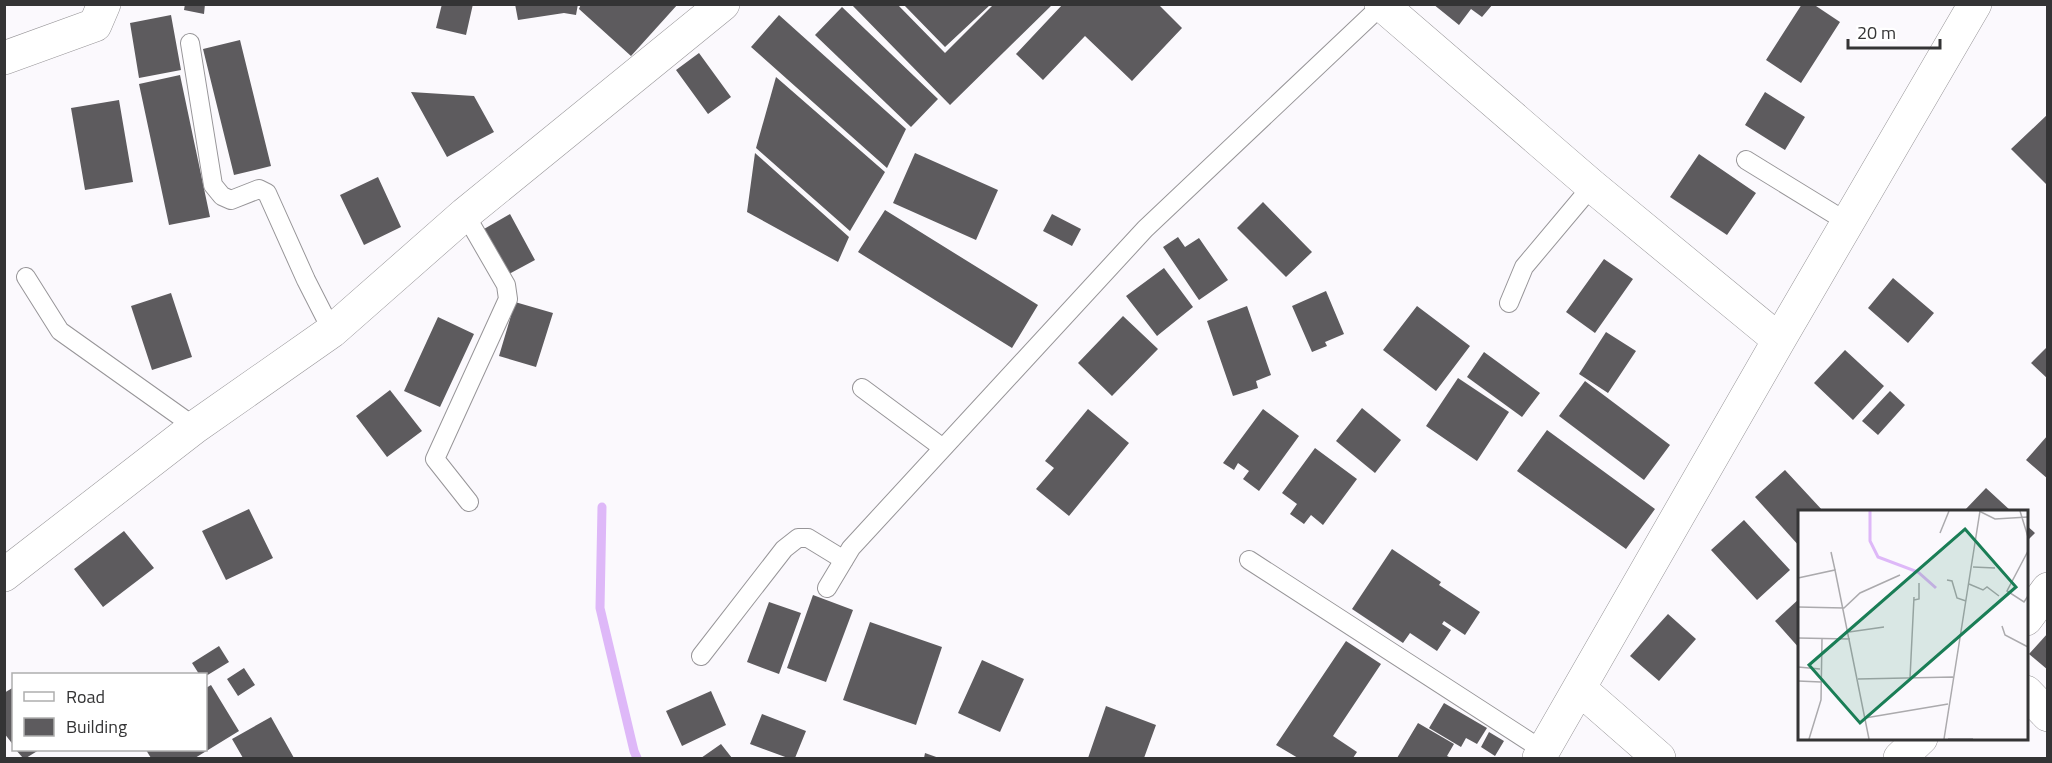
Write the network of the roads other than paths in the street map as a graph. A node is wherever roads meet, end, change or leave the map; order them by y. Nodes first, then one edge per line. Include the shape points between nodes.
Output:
1 (104, 4) edge
2 (1975, 4) edge
3 (1382, 5) edge
4 (708, 9) edge
5 (190, 43) dead end
6 (4, 58) edge
7 (1746, 160) dead end
8 (1592, 186) junction
9 (465, 214) junction
10 (1847, 222) junction
11 (26, 277) dead end
12 (1509, 303) dead end
13 (332, 331) junction
14 (1779, 340) junction
15 (862, 388) dead end
16 (195, 427) junction
17 (943, 448) junction
18 (469, 502) dead end
19 (844, 560) junction
20 (1249, 560) dead end
21 (4, 575) edge
22 (827, 588) dead end
23 (2048, 589) edge
24 (2028, 616) edge
25 (701, 656) dead end
26 (1580, 689) junction
27 (2028, 694) edge
28 (2048, 715) edge
29 (1920, 739) edge
30 (1542, 755) edge
31 (1659, 759) edge
32 (1900, 759) edge

1 - 6 street via 95,25
2 - 10 street
3 - 8 street
3 - 17 lane via 1146,229
4 - 9 street
5 - 13 lane via 213,185 231,200 259,189 267,193
7 - 10 lane
8 - 12 lane via 1524,267
8 - 14 street
9 - 13 street
9 - 18 lane via 506,285 508,299 435,459
10 - 14 street
11 - 16 lane via 60,331
13 - 16 street
14 - 26 street
15 - 17 lane
16 - 21 street
17 - 19 lane
19 - 22 lane
19 - 25 lane via 808,538 798,538 784,549
20 - 30 lane
23 - 24 street
26 - 30 street
26 - 31 street
27 - 28 street
29 - 32 street

